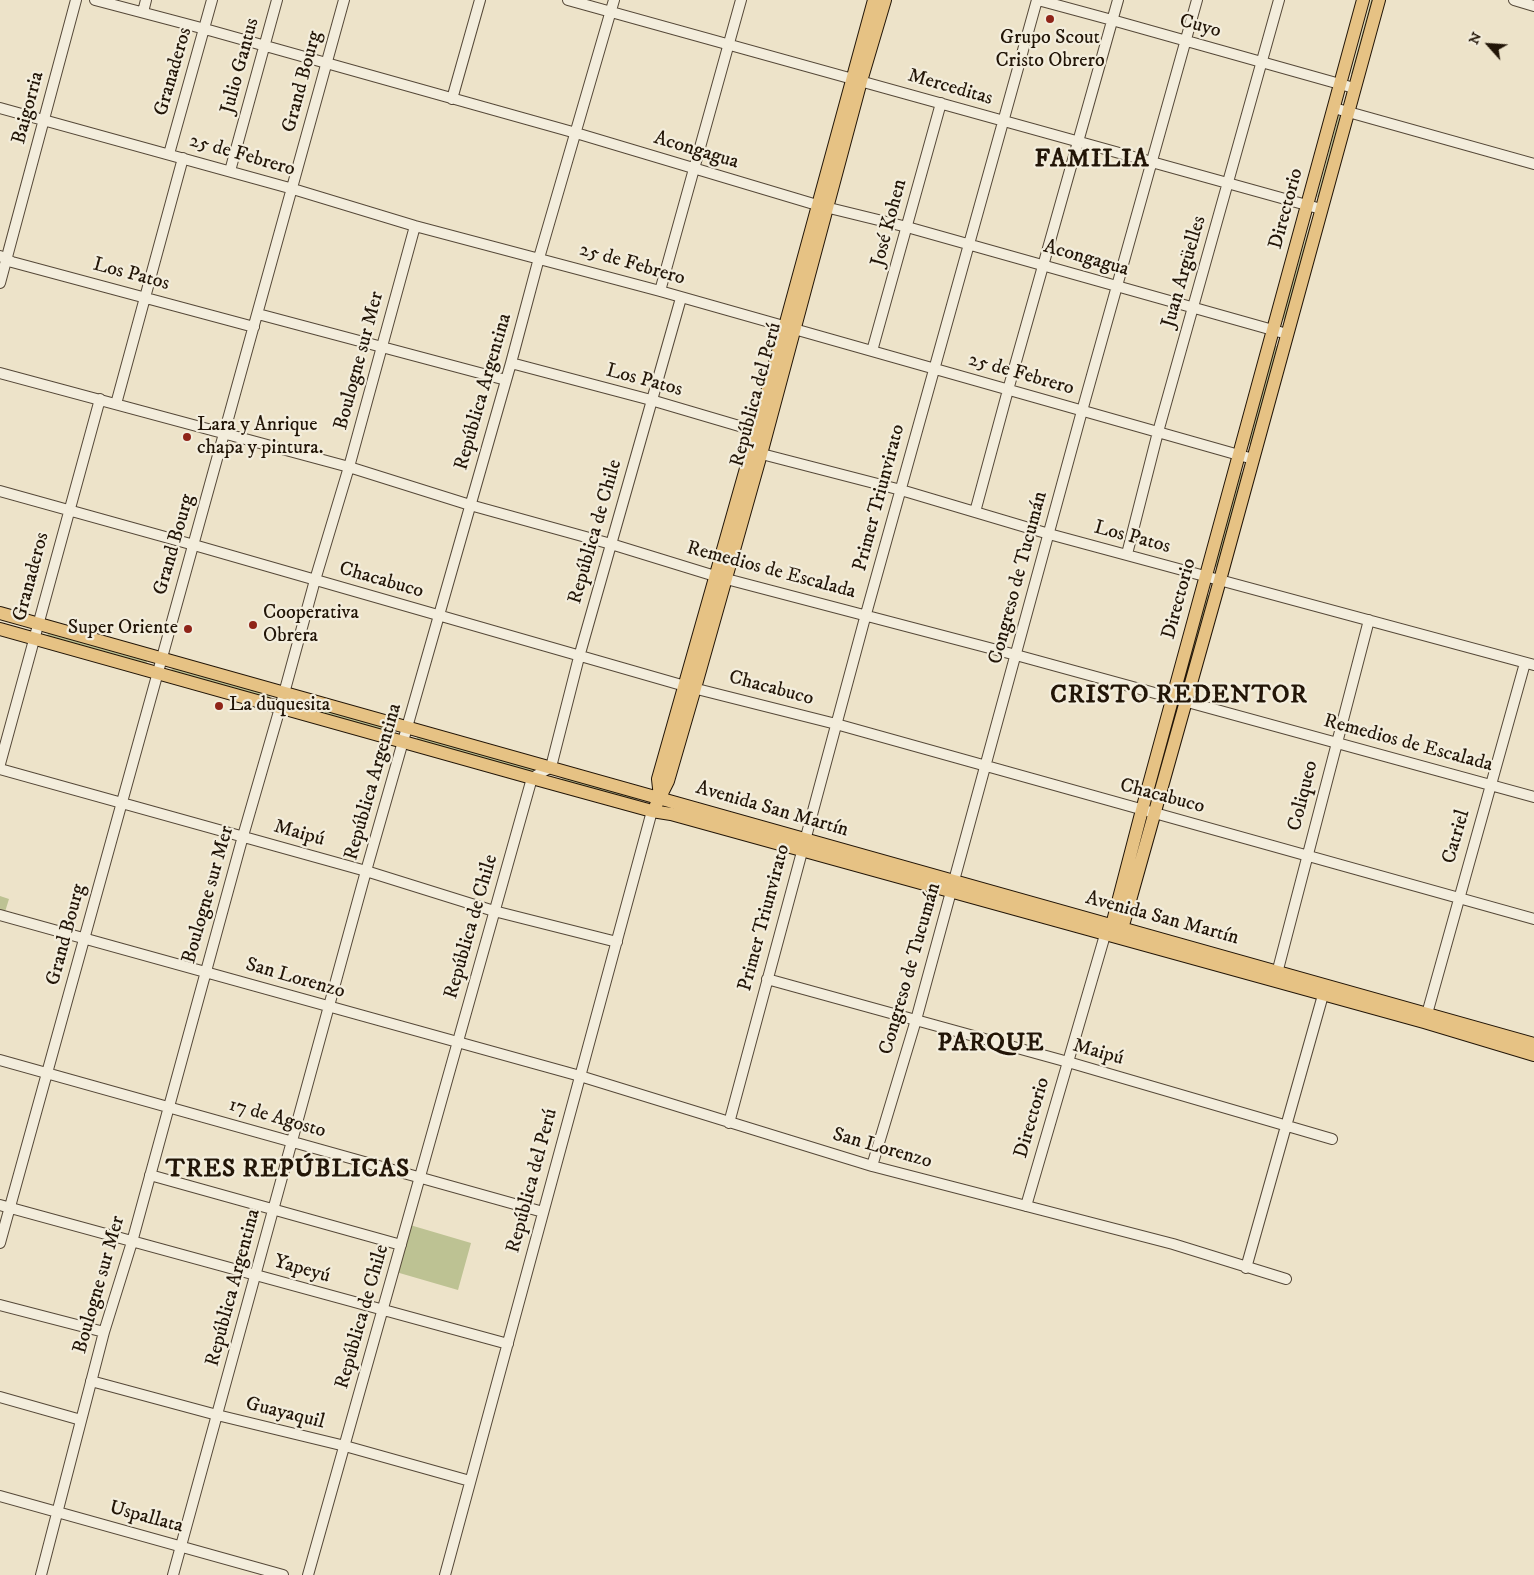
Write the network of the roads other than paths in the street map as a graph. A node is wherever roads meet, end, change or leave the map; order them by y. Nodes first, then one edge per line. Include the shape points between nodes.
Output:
1 (76, 0) edge
2 (95, 0) edge
3 (146, 0) edge
4 (212, 0) edge
5 (277, 0) edge
6 (344, 0) edge
7 (480, 0) edge
8 (568, 0) edge
9 (614, 0) edge
10 (741, 0) edge
11 (874, 0) edge
12 (885, 0) edge
13 (1037, 0) edge
14 (1118, 0) edge
15 (1197, 0) edge
16 (1280, 0) edge
17 (1363, 0) edge
18 (1379, 0) edge
19 (1514, 0) edge
20 (1534, 6) edge
21 (142, 12) junction
22 (611, 12) junction
23 (1112, 20) junction
24 (205, 29) junction
25 (1186, 41) junction
26 (264, 46) junction
27 (729, 46) junction
28 (1262, 62) junction
29 (326, 64) junction
30 (857, 80) junction
31 (1341, 85) junction
32 (1354, 88) junction
33 (452, 99) junction
34 (940, 103) junction
35 (0, 108) edge
36 (1334, 108) junction
37 (1348, 111) junction
38 (44, 120) junction
39 (1003, 122) junction
40 (576, 133) junction
41 (1077, 142) junction
42 (168, 154) junction
43 (183, 158) junction
44 (1152, 162) junction
45 (1534, 164) edge
46 (694, 168) junction
47 (230, 171) junction
48 (1228, 183) junction
49 (293, 188) junction
50 (1307, 205) junction
51 (822, 206) junction
52 (1321, 209) junction
53 (415, 226) junction
54 (907, 227) junction
55 (968, 244) junction
56 (3, 258) edge
57 (539, 258) junction
58 (1043, 265) junction
59 (0, 283) edge
60 (1117, 286) junction
61 (660, 291) junction
62 (145, 297) junction
63 (681, 298) junction
64 (1193, 308) junction
65 (258, 314) junction
66 (254, 327) junction
67 (789, 328) junction
68 (1273, 330) junction
69 (1287, 334) junction
70 (382, 348) junction
71 (872, 351) junction
72 (511, 363) junction
73 (933, 369) junction
74 (0, 373) edge
75 (506, 380) junction
76 (1008, 390) junction
77 (100, 399) junction
78 (651, 400) junction
79 (116, 404) junction
80 (1082, 411) junction
81 (761, 432) junction
82 (1158, 432) junction
83 (225, 433) junction
84 (756, 452) junction
85 (1239, 455) junction
86 (1253, 459) junction
87 (349, 468) junction
88 (901, 490) junction
89 (0, 491) edge
90 (470, 505) junction
91 (69, 510) junction
92 (976, 512) junction
93 (1050, 534) junction
94 (611, 544) junction
95 (194, 545) junction
96 (1127, 554) junction
97 (1206, 576) junction
98 (720, 577) junction
99 (315, 580) junction
100 (1220, 580) junction
101 (0, 613) edge
102 (866, 614) junction
103 (438, 616) junction
104 (1369, 620) junction
105 (38, 623) junction
106 (0, 629) edge
107 (34, 638) junction
108 (1016, 654) junction
109 (579, 656) junction
110 (162, 658) junction
111 (1529, 664) edge
112 (157, 673) junction
113 (690, 687) junction
114 (284, 692) junction
115 (1173, 698) junction
116 (1187, 702) junction
117 (280, 708) junction
118 (836, 724) junction
119 (408, 727) junction
120 (403, 742) junction
121 (1336, 743) junction
122 (0, 764) edge
123 (551, 766) junction
124 (985, 766) junction
125 (0, 769) edge
126 (532, 778) junction
127 (1490, 785) junction
128 (660, 797) junction
129 (1534, 797) edge
130 (122, 803) junction
131 (1142, 810) junction
132 (652, 811) junction
133 (1155, 814) junction
134 (243, 836) junction
135 (803, 845) junction
136 (1307, 855) junction
137 (366, 871) junction
138 (953, 886) junction
139 (1459, 897) junction
140 (494, 911) junction
141 (0, 914) edge
142 (1534, 919) edge
143 (1115, 932) junction
144 (84, 938) junction
145 (617, 942) junction
146 (205, 972) junction
147 (1276, 976) junction
148 (767, 979) junction
149 (1323, 995) junction
150 (329, 1006) junction
151 (1426, 1017) junction
152 (916, 1020) junction
153 (458, 1042) junction
154 (1534, 1044) edge
155 (1534, 1055) edge
156 (0, 1060) edge
157 (1068, 1062) junction
158 (47, 1072) junction
159 (580, 1076) junction
160 (169, 1106) junction
161 (729, 1123) junction
162 (1286, 1125) junction
163 (1332, 1139) dead end
164 (292, 1141) junction
165 (872, 1166) junction
166 (150, 1175) junction
167 (419, 1177) junction
168 (5, 1206) edge
169 (1026, 1206) junction
170 (274, 1210) junction
171 (544, 1212) junction
172 (132, 1242) junction
173 (0, 1243) edge
174 (401, 1245) junction
175 (1246, 1268) junction
176 (256, 1275) junction
177 (1286, 1279) dead end
178 (0, 1305) edge
179 (382, 1310) junction
180 (104, 1332) junction
181 (508, 1344) junction
182 (91, 1380) junction
183 (0, 1397) edge
184 (217, 1415) junction
185 (81, 1420) junction
186 (344, 1446) junction
187 (470, 1481) junction
188 (0, 1496) edge
189 (57, 1512) junction
190 (181, 1546) junction
191 (41, 1575) edge
192 (173, 1575) edge
193 (283, 1575) edge
194 (308, 1575) edge
195 (445, 1575) edge

1 - 38 street, Baigorria
2 - 21 street, Acongagua
3 - 21 street
4 - 24 street, Granaderos
5 - 26 street, Julio Gantus
6 - 29 street, Grand Bourg
7 - 33 street
8 - 22 street, Merceditas
9 - 22 street, República Argentina
10 - 27 street
11 - 30 main road, República del Perú
12 - 30 main road, República del Perú
13 - 23 street, Cuyo
13 - 39 street, Primer Triunvirato
14 - 23 street
15 - 25 street, Congreso de Tucumán
16 - 28 street, Juan Argüelles
17 - 31 main road, Directorio
18 - 32 main road, Directorio
19 - 20 street
21 - 24 street, Acongagua
22 - 27 street, Merceditas
22 - 40 street, República Argentina
23 - 25 street, Cuyo
23 - 41 street
24 - 26 street, Acongagua
24 - 42 street, Granaderos
25 - 28 street, Cuyo
25 - 44 street, Congreso de Tucumán
26 - 29 street, Acongagua
26 - 47 street, Julio Gantus
27 - 30 street, Merceditas
27 - 46 street
28 - 31 street, Cuyo
28 - 48 street, Juan Argüelles
29 - 33 street, Acongagua
29 - 49 street, Grand Bourg
30 - 34 street, Merceditas
30 - 51 main road, República del Perú
31 - 32 street, Cuyo
31 - 36 main road, Directorio
32 - 37 main road, Directorio
33 - 40 street, Acongagua
34 - 39 street, Merceditas
34 - 54 street, José Kohen
35 - 38 street, 25 de Febrero
36 - 37 street
36 - 50 main road, Directorio
37 - 45 street
37 - 52 main road, Directorio
38 - 42 street, 25 de Febrero
38 - 56 street, Baigorria
39 - 41 street, Merceditas
39 - 55 street, Primer Triunvirato
40 - 46 street, Acongagua
40 - 57 street, República Argentina
41 - 44 street, Merceditas
41 - 58 street
42 - 43 street, 25 de Febrero
43 - 47 street, 25 de Febrero
43 - 62 street
44 - 48 street, Merceditas
44 - 60 street, Congreso de Tucumán
46 - 51 street, Acongagua
46 - 61 street
47 - 49 street, 25 de Febrero
48 - 50 street, Merceditas
48 - 64 street, Juan Argüelles
49 - 53 street, 25 de Febrero
49 - 65 street, Grand Bourg
50 - 52 street, Merceditas
50 - 68 main road, Directorio
51 - 54 street, Acongagua
51 - 67 main road, República del Perú
52 - 69 main road, Directorio
53 - 57 street, 25 de Febrero
53 - 70 street, Boulogne sur Mer
54 - 55 street, Acongagua
54 - 71 street, José Kohen
55 - 58 street, Acongagua
55 - 73 street, Primer Triunvirato
56 - 59 street, Baigorria
56 - 62 street, Los Patos
57 - 61 street, 25 de Febrero
57 - 72 street, República Argentina
58 - 60 street, Acongagua
58 - 76 street
60 - 64 street, Acongagua
60 - 80 street, Congreso de Tucumán
61 - 63 street, 25 de Febrero
62 - 66 street, Los Patos
62 - 79 street
63 - 67 street, 25 de Febrero
63 - 78 street, República de Chile
64 - 68 street, Acongagua
64 - 82 street, Juan Argüelles
65 - 66 street, Grand Bourg
65 - 70 street
66 - 83 street, Grand Bourg
67 - 71 street, 25 de Febrero
67 - 81 main road, República del Perú
68 - 69 street, Acongagua
68 - 85 main road, Directorio
69 - 86 main road, Directorio
70 - 75 street
70 - 87 street, Boulogne sur Mer
71 - 73 street, 25 de Febrero
72 - 75 street, República Argentina
72 - 78 street, Los Patos
73 - 76 street, 25 de Febrero
73 - 88 street, Primer Triunvirato
74 - 77 street, Remedios de Escalada
75 - 90 street, República Argentina
76 - 80 street, 25 de Febrero
76 - 92 street
77 - 79 street, Remedios de Escalada
77 - 91 street, Granaderos
78 - 81 street, Los Patos
78 - 94 street, República de Chile
79 - 83 street, Remedios de Escalada
80 - 82 street, 25 de Febrero
80 - 93 street, Congreso de Tucumán
81 - 84 main road, República del Perú
82 - 85 street, 25 de Febrero
82 - 96 street, Juan Argüelles
83 - 87 street, Remedios de Escalada
83 - 95 street, Grand Bourg
84 - 88 street, Los Patos
84 - 98 main road, República del Perú
85 - 86 street, 25 de Febrero
85 - 97 main road, Directorio
86 - 100 main road, Directorio
87 - 90 street, Remedios de Escalada
87 - 99 street, Boulogne sur Mer
88 - 92 street, Los Patos
88 - 102 street, Primer Triunvirato
89 - 91 street, Chacabuco
90 - 94 street, Remedios de Escalada
90 - 103 street, República Argentina
91 - 95 street, Chacabuco
91 - 105 street, Granaderos
92 - 93 street, Los Patos
93 - 96 street, Los Patos
93 - 108 street, Congreso de Tucumán
94 - 98 street, Remedios de Escalada
94 - 109 street, República de Chile
95 - 99 street, Chacabuco
95 - 110 street, Grand Bourg
96 - 97 street, Los Patos
97 - 100 street, Los Patos
97 - 115 main road, Directorio
98 - 102 street, Remedios de Escalada
98 - 113 main road, República del Perú
99 - 103 street, Chacabuco
99 - 114 street, Boulogne sur Mer
100 - 104 street, Los Patos
100 - 116 main road, Directorio
101 - 105 main road, Avenida San Martín
102 - 108 street, Remedios de Escalada
102 - 118 street, Primer Triunvirato
103 - 109 street, Chacabuco
103 - 119 street, República Argentina
104 - 111 street, Los Patos
104 - 121 street, Coliqueo
105 - 107 street, Granaderos
105 - 110 main road, Avenida San Martín
106 - 107 main road, Avenida San Martín
107 - 112 main road, Avenida San Martín
107 - 122 street, Granaderos
108 - 115 street, Remedios de Escalada
108 - 124 street, Congreso de Tucumán
109 - 113 street, Chacabuco
109 - 123 street, República de Chile
110 - 112 street, Grand Bourg
110 - 114 main road, Avenida San Martín
111 - 127 street, Catriel
112 - 117 main road, Avenida San Martín
112 - 130 street, Grand Bourg
113 - 118 street, Chacabuco
113 - 128 main road, República del Perú via 668,781
114 - 117 street, Boulogne sur Mer
114 - 119 main road, Avenida San Martín
115 - 116 street, Remedios de Escalada
115 - 131 main road, Directorio
116 - 121 street, Remedios de Escalada
116 - 133 main road, Directorio
117 - 120 main road, Avenida San Martín
117 - 134 street, Boulogne sur Mer
118 - 124 street, Chacabuco
118 - 135 street, Primer Triunvirato
119 - 120 street, República Argentina
119 - 123 main road, Avenida San Martín
120 - 126 main road, Avenida San Martín
120 - 137 street, República Argentina
121 - 127 street, Remedios de Escalada
121 - 136 street, Coliqueo
123 - 126 street
123 - 128 main road, Avenida San Martín
124 - 131 street, Chacabuco
124 - 138 street, Congreso de Tucumán
125 - 130 street, Maipú
126 - 132 main road, Avenida San Martín
126 - 140 street, República de Chile
127 - 129 street, Remedios de Escalada
127 - 139 street, Catriel
128 - 132 main road, República del Perú
128 - 135 main road, Avenida San Martín
130 - 134 street, Maipú
130 - 144 street, Grand Bourg
131 - 133 street, Chacabuco
131 - 143 main road, Directorio
132 - 135 main road, Avenida San Martín
132 - 145 street, República del Perú
133 - 136 street, Chacabuco
133 - 143 main road, Directorio
134 - 137 street, Maipú
134 - 146 street, Boulogne sur Mer
135 - 138 main road, Avenida San Martín
135 - 148 street, Primer Triunvirato
136 - 139 street, Chacabuco
136 - 147 street, Coliqueo
137 - 140 street, Maipú
137 - 150 street, República Argentina
138 - 143 main road, Avenida San Martín
138 - 152 street, Congreso de Tucumán
139 - 142 street, Chacabuco
139 - 151 street, Catriel
140 - 145 street, Maipú
140 - 153 street, República de Chile
141 - 144 street, San Lorenzo
143 - 147 main road, Avenida San Martín
143 - 157 street, Directorio
144 - 146 street, San Lorenzo
144 - 158 street, Grand Bourg
145 - 159 street, República del Perú
146 - 150 street, San Lorenzo
146 - 160 street, Boulogne sur Mer
147 - 149 main road, Avenida San Martín
147 - 151 main road, Avenida San Martín
148 - 152 street, Maipú
148 - 161 street, Primer Triunvirato
149 - 151 main road, Avenida San Martín
149 - 162 street
150 - 153 street, San Lorenzo
150 - 164 street, República Argentina
151 - 154 main road, Avenida San Martín
151 - 155 main road, Avenida San Martín
152 - 157 street, Maipú
152 - 165 street, Congreso de Tucumán
153 - 159 street, San Lorenzo
153 - 167 street, República de Chile
156 - 158 street, 17 de Agosto
157 - 162 street, Maipú
157 - 169 street, Directorio
158 - 160 street, 17 de Agosto
158 - 168 street, Grand Bourg
159 - 161 street, San Lorenzo
159 - 171 street, República del Perú
160 - 164 street, 17 de Agosto
160 - 166 street, Boulogne sur Mer
161 - 165 street, San Lorenzo
162 - 163 street, Maipú
162 - 175 street
164 - 167 street, 17 de Agosto
164 - 170 street, República Argentina
165 - 169 street, San Lorenzo
166 - 170 street
166 - 172 street, Boulogne sur Mer
167 - 171 street, 17 de Agosto
167 - 174 street, República de Chile
168 - 172 street, Yapeyú
168 - 173 street, Grand Bourg
169 - 175 street, San Lorenzo via 1173,1244
170 - 174 street
170 - 176 street, República Argentina
171 - 181 street, República del Perú
172 - 176 street, Yapeyú
172 - 180 street, Boulogne sur Mer
174 - 179 street, República de Chile
175 - 177 street, San Lorenzo
176 - 179 street, Yapeyú
176 - 184 street, República Argentina
178 - 180 street
179 - 181 street, Yapeyú
179 - 186 street, República de Chile
180 - 182 street, Boulogne sur Mer
181 - 187 street, República del Perú
182 - 184 street, Guayaquil
182 - 185 street, Boulogne sur Mer
183 - 185 street
184 - 186 street, Guayaquil
184 - 190 street, República Argentina
185 - 189 street, Boulogne sur Mer
186 - 187 street, Guayaquil
186 - 194 street, República de Chile
187 - 195 street, República del Perú
188 - 189 street, Uspallata
189 - 190 street, Uspallata
189 - 191 street, Boulogne sur Mer
190 - 192 street, República Argentina
190 - 193 street, Uspallata

